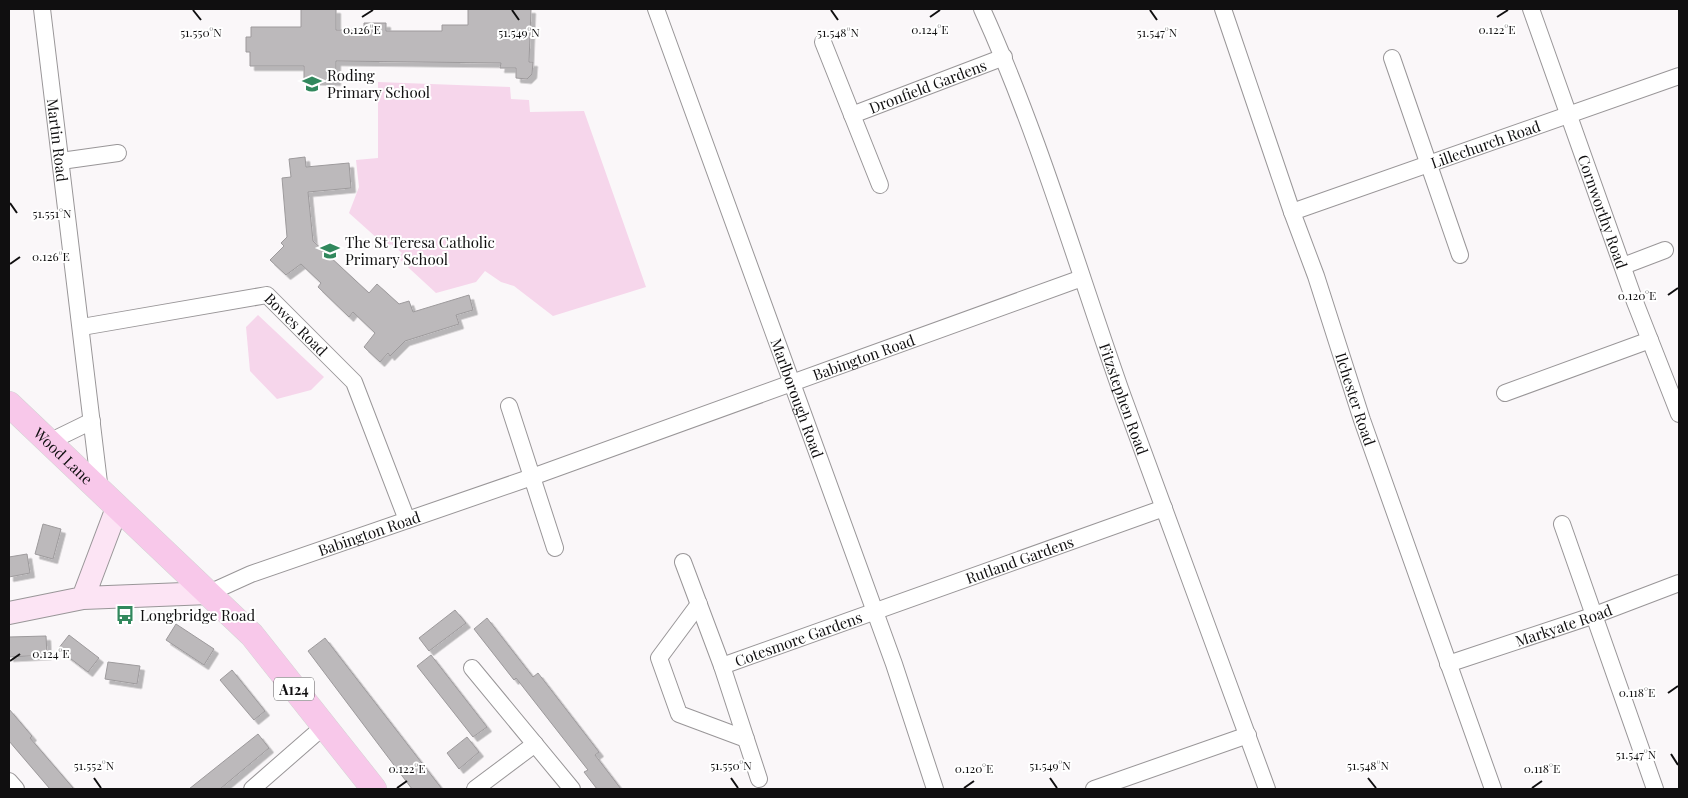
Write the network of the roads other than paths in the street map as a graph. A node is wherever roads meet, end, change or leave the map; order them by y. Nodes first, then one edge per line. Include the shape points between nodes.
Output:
1 (42, 9) edge
2 (656, 9) edge
3 (982, 9) edge
4 (1223, 9) edge
5 (1531, 9) edge
6 (823, 42) dead end
7 (1004, 57) junction
8 (1392, 58) dead end
9 (1679, 76) edge
10 (1570, 114) junction
11 (852, 115) junction
12 (118, 153) dead end
13 (61, 161) junction
14 (1427, 164) junction
15 (880, 186) dead end
16 (1292, 212) junction
17 (1665, 250) dead end
18 (1460, 255) dead end
19 (1623, 266) junction
20 (1082, 278) junction
21 (82, 327) junction
22 (1650, 340) junction
23 (791, 383) junction
24 (1505, 392) dead end
25 (9, 404) edge
26 (509, 406) dead end
27 (1679, 414) edge
28 (92, 421) junction
29 (49, 442) junction
30 (532, 477) junction
31 (108, 500) junction
32 (1164, 508) junction
33 (407, 520) junction
34 (1562, 524) dead end
35 (554, 548) dead end
36 (683, 562) dead end
37 (1679, 583) edge
38 (209, 593) junction
39 (83, 598) junction
40 (699, 604) junction
41 (875, 612) junction
42 (9, 613) edge
43 (1595, 615) junction
44 (1448, 664) junction
45 (722, 666) junction
46 (472, 668) dead end
47 (323, 727) junction
48 (1248, 736) junction
49 (746, 739) junction
50 (536, 744) junction
51 (759, 779) dead end
52 (9, 781) edge
53 (16, 789) edge
54 (252, 789) edge
55 (374, 789) edge
56 (475, 789) edge
57 (572, 789) edge
58 (935, 789) edge
59 (1096, 789) edge
60 (1267, 789) edge
61 (1493, 789) edge
62 (1654, 789) edge

1 - 13 street, Martin Road
2 - 23 street, Marlborough Road
3 - 7 street, Fitzstephen Road
4 - 16 street, Ilchester Road
5 - 10 street, Cornworthy Road
6 - 11 street, Dronfield Gardens
7 - 11 street, Dronfield Gardens
7 - 20 street, Fitzstephen Road via 1047,170
8 - 14 street
9 - 10 street, Lillechurch Road
10 - 14 street, Lillechurch Road
10 - 19 street, Cornworthy Road
11 - 15 street, Dronfield Gardens
12 - 13 street
13 - 21 street, Martin Road
14 - 16 street, Lillechurch Road
14 - 18 street
16 - 44 street, Ilchester Road
17 - 19 street
19 - 22 street, Cornworthy Road
20 - 23 street, Babington Road
20 - 32 street, Fitzstephen Road
21 - 28 street, Martin Road
21 - 33 street, Bowes Road via 266,295 354,382
22 - 24 street
22 - 27 street, Cornworthy Road
23 - 30 street, Babington Road
23 - 41 street, Marlborough Road
25 - 29 main road, Wood Lane / A124
26 - 30 street
28 - 29 street
28 - 31 street, Martin Road
29 - 31 main road, Wood Lane / A124
30 - 33 street, Babington Road
30 - 35 street
31 - 38 main road, A124
31 - 39 main road
32 - 41 street, Rutland Gardens
32 - 48 street, Fitzstephen Road
33 - 38 street, Babington Road via 251,574
34 - 43 street
36 - 40 street, Cotesmore Gardens
37 - 43 street, Markyate Road
38 - 39 main road
38 - 47 main road, A124 via 252,635
39 - 42 main road
40 - 45 street, Cotesmore Gardens
40 - 49 street via 659,658 679,714
41 - 45 street, Cotesmore Gardens
41 - 58 street, Marlborough Road
43 - 44 street, Markyate Road
43 - 62 street
44 - 61 street, Ilchester Road
45 - 49 street, Cotesmore Gardens
46 - 50 street
47 - 54 street
47 - 55 main road, A124
48 - 59 street
48 - 60 street, Fitzstephen Road
49 - 51 street, Cotesmore Gardens
50 - 56 street
50 - 57 street
52 - 53 street

